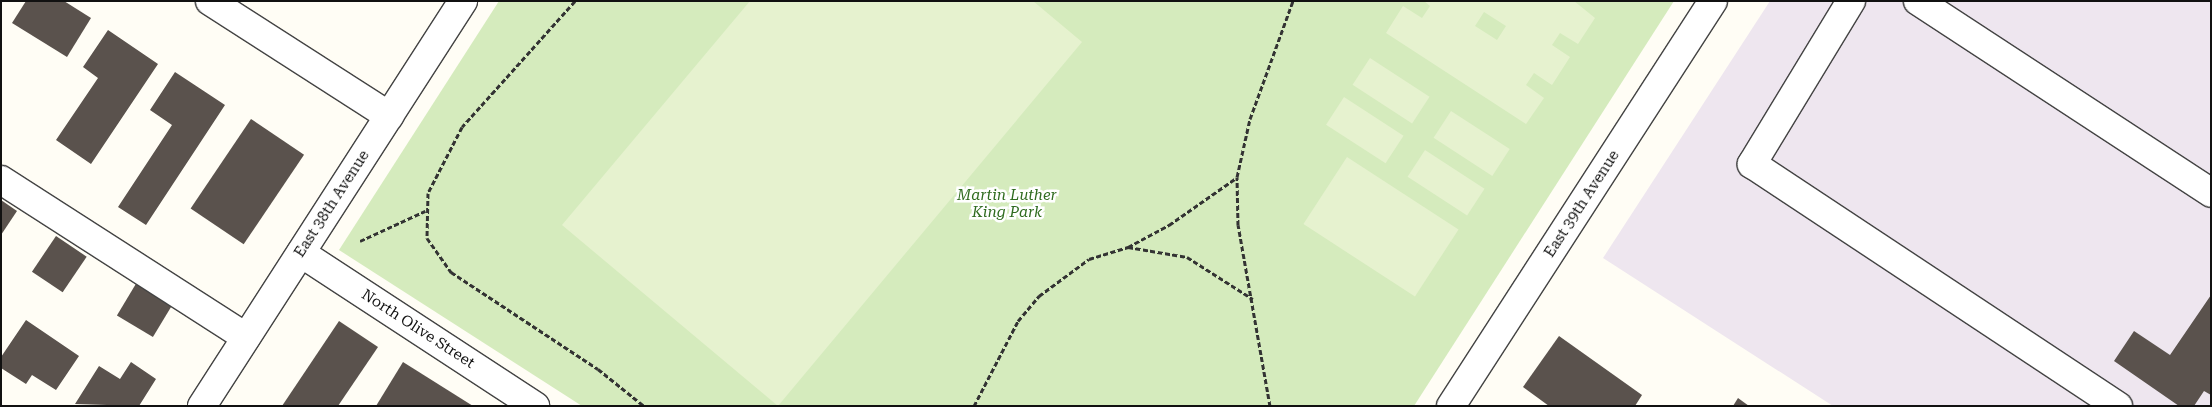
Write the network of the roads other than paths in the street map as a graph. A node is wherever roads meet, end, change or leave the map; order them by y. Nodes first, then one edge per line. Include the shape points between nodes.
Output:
1 (210, 1) edge
2 (463, 1) edge
3 (1713, 1) edge
4 (1850, 1) edge
5 (1918, 1) edge
6 (389, 116) junction
7 (1, 180) edge
8 (2211, 193) edge
9 (301, 253) junction
10 (246, 337) junction
11 (202, 406) edge
12 (535, 406) edge
13 (1451, 406) edge
14 (2118, 406) edge

1 - 6 street
2 - 6 street, East 38th Avenue
3 - 13 street, East 39th Avenue
4 - 14 street via 1752,164
5 - 8 street
6 - 9 street, East 38th Avenue
7 - 10 street
9 - 10 street, East 38th Avenue
9 - 12 street, North Olive Street
10 - 11 street, East 38th Avenue

